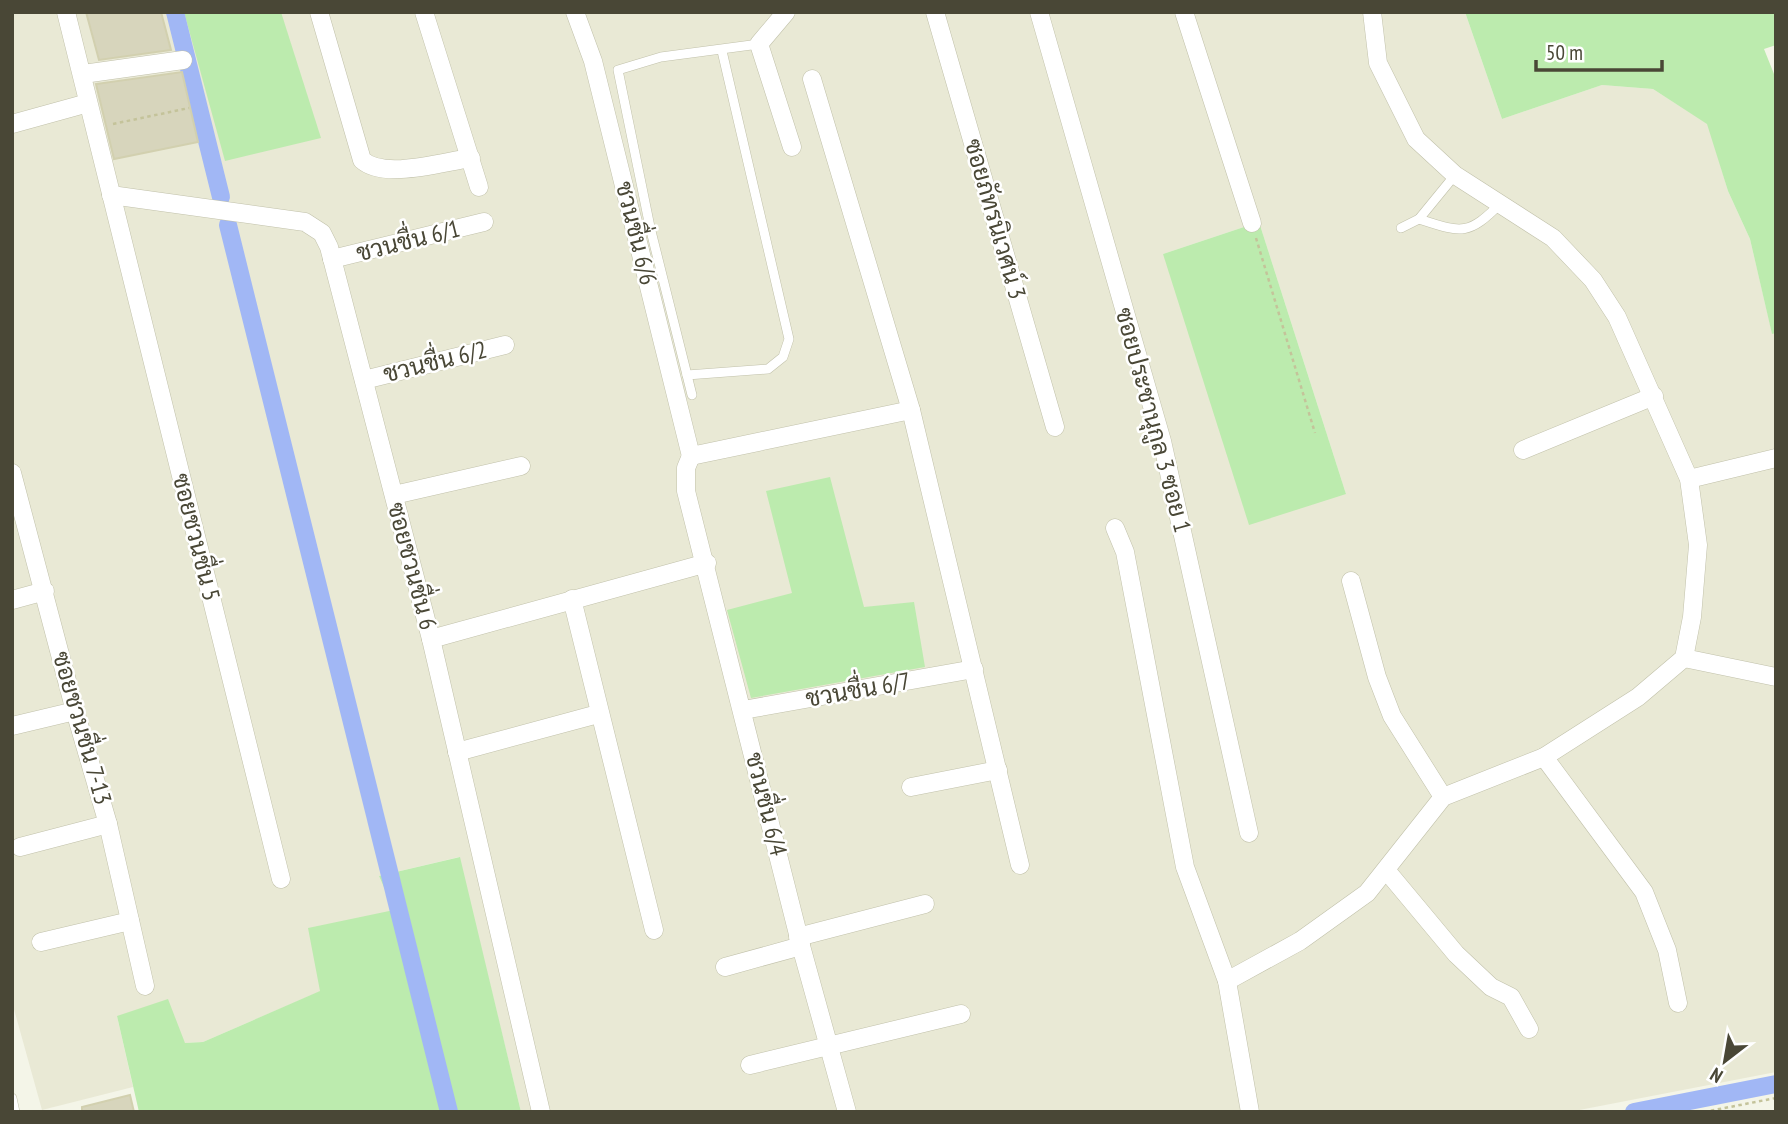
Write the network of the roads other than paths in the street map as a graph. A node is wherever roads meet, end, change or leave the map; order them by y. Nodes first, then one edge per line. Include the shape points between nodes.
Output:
1 (66, 12) edge
2 (319, 12) edge
3 (424, 12) edge
4 (575, 12) edge
5 (786, 12) edge
6 (935, 12) edge
7 (1039, 12) edge
8 (1184, 12) edge
9 (1372, 12) edge
10 (759, 44) junction
11 (722, 51) junction
12 (183, 60) dead end
13 (83, 74) junction
14 (812, 79) dead end
15 (88, 103) junction
16 (12, 124) edge
17 (792, 147) dead end
18 (471, 158) junction
19 (1455, 174) junction
20 (479, 187) dead end
21 (111, 195) junction
22 (1501, 203) junction
23 (1419, 219) junction
24 (484, 222) dead end
25 (1252, 223) road end
26 (1401, 228) dead end
27 (332, 259) junction
28 (505, 345) dead end
29 (687, 375) junction
30 (364, 380) junction
31 (692, 395) dead end
32 (1654, 396) junction
33 (911, 410) junction
34 (1055, 427) dead end
35 (1523, 450) dead end
36 (691, 456) junction
37 (1776, 458) edge
38 (521, 467) dead end
39 (12, 473) edge
40 (1689, 480) junction
41 (394, 495) junction
42 (15, 496) edge
43 (1115, 528) dead end
44 (707, 563) junction
45 (1351, 580) dead end
46 (45, 591) junction
47 (572, 599) junction
48 (12, 600) edge
49 (431, 639) junction
50 (1684, 658) junction
51 (974, 669) junction
52 (1776, 677) edge
53 (743, 710) junction
54 (75, 711) junction
55 (598, 714) junction
56 (12, 726) edge
57 (457, 752) junction
58 (1544, 757) junction
59 (998, 770) junction
60 (911, 787) dead end
61 (1443, 797) junction
62 (108, 824) junction
63 (1248, 833) dead end
64 (20, 847) dead end
65 (1020, 865) dead end
66 (1386, 870) junction
67 (281, 879) dead end
68 (925, 904) dead end
69 (130, 921) junction
70 (654, 930) dead end
71 (799, 941) junction
72 (41, 942) dead end
73 (725, 967) dead end
74 (1227, 981) junction
75 (145, 986) dead end
76 (1678, 1003) dead end
77 (961, 1014) dead end
78 (1529, 1030) dead end
79 (830, 1045) junction
80 (750, 1065) dead end
81 (12, 1098) edge
82 (15, 1112) edge
83 (541, 1112) edge
84 (847, 1112) edge
85 (1250, 1112) edge

1 - 13 street, ซอยชวนชื่น 5
2 - 18 street via 362,160 372,169 387,170
3 - 18 street
4 - 36 street, ชวนชื่น 6/6 via 593,61
5 - 10 street
6 - 34 street, ซอยภัทรนิเวศน์ 3
7 - 63 street, ซอยประชานุกูล 3 ซอย 1 via 1162,441
8 - 25 street
9 - 19 street via 1378,63 1397,106 1416,139
10 - 11 lane
10 - 17 street
11 - 29 lane via 789,339 783,357 768,369
11 - 29 lane via 661,57 618,70
12 - 13 street
13 - 15 street, ซอยชวนชื่น 5
14 - 33 street
15 - 16 street
15 - 21 street, ซอยชวนชื่น 5
18 - 20 street
19 - 22 street
19 - 23 lane
21 - 27 street, ซอยชวนชื่น 6 via 305,222 322,233
21 - 67 street, ซอยชวนชื่น 5
22 - 23 lane via 1478,226 1463,231
22 - 32 street via 1553,238 1593,280 1617,317
23 - 26 lane
24 - 27 street, ชวนชื่น 6/1
27 - 30 street, ซอยชวนชื่น 6
28 - 30 street, ชวนชื่น 6/2
29 - 31 lane
30 - 41 street, ซอยชวนชื่น 6
32 - 35 street
32 - 40 street
33 - 36 street
33 - 51 street
36 - 44 street, ชวนชื่น 6/4 via 686,491
37 - 40 street
38 - 41 street
39 - 42 street, ซอยชวนชื่น 7-13
40 - 50 street via 1698,545
41 - 49 street, ซอยชวนชื่น 6
42 - 46 street, ซอยชวนชื่น 7-13
43 - 74 street via 1125,552 1185,867
44 - 47 street
44 - 53 street, ชวนชื่น 6/4
45 - 61 street via 1392,716
46 - 48 street
46 - 54 street, ซอยชวนชื่น 7-13
47 - 49 street
47 - 55 street
49 - 57 street, ซอยชวนชื่น 6
50 - 52 street
50 - 58 street via 1638,697
51 - 53 street, ชวนชื่น 6/7
51 - 59 street
53 - 71 street, ชวนชื่น 6/4
54 - 56 street
54 - 62 street, ซอยชวนชื่น 7-13
55 - 57 street
55 - 70 street
57 - 83 street, ซอยชวนชื่น 6
58 - 61 street
58 - 76 street via 1644,892 1667,950
59 - 60 street
59 - 65 street
61 - 66 street
62 - 64 street
62 - 69 street, ซอยชวนชื่น 7-13
66 - 74 street via 1367,893 1300,941
66 - 78 street via 1455,954 1491,987 1511,997
68 - 71 street
69 - 72 street
69 - 75 street, ซอยชวนชื่น 7-13
71 - 73 street
71 - 79 street, ชวนชื่น 6/4
74 - 85 street
77 - 79 street
79 - 80 street
79 - 84 street, ชวนชื่น 6/4
81 - 82 lane

